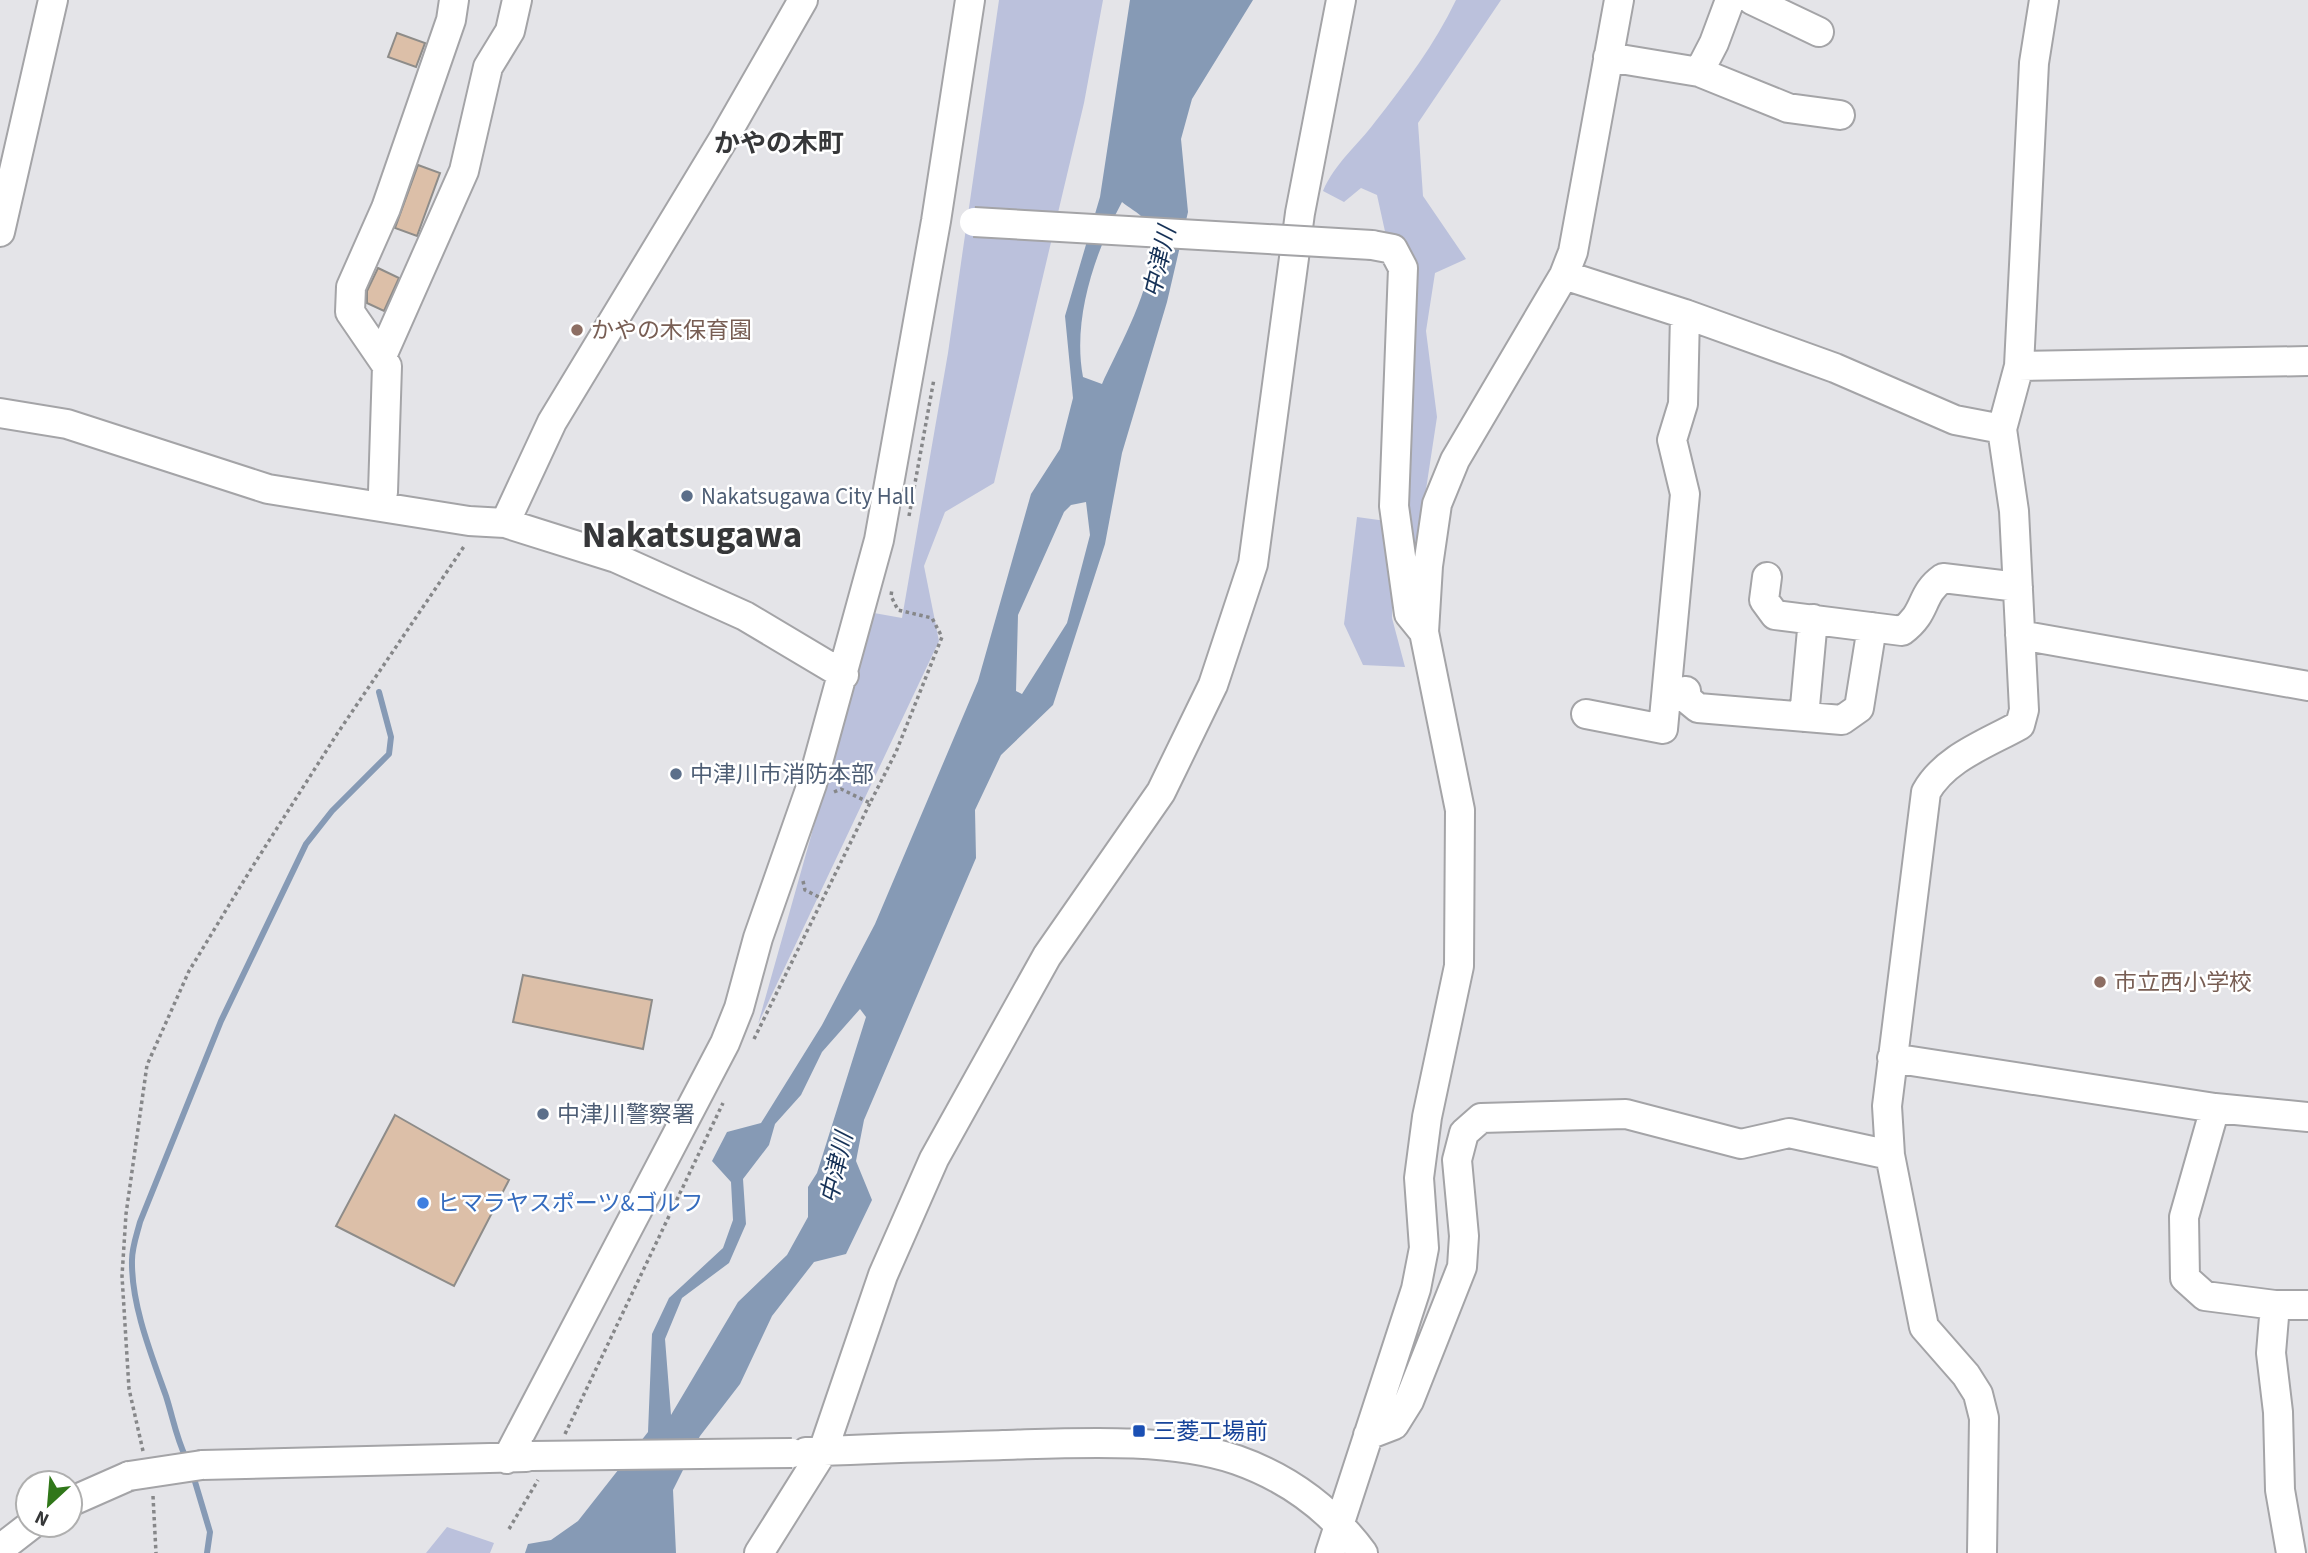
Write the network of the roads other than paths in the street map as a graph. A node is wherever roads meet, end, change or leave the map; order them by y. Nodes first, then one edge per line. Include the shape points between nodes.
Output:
1 (53, 0) edge
2 (454, 0) edge
3 (517, 0) edge
4 (803, 0) edge
5 (970, 0) edge
6 (1341, 0) edge
7 (1619, 0) edge
8 (1730, 0) edge
9 (1752, 0) edge
10 (2044, 0) edge
11 (1819, 32) dead end
12 (1608, 57) junction
13 (1699, 72) junction
14 (1840, 115) dead end
15 (936, 221) junction
16 (0, 232) edge
17 (1564, 275) junction
18 (1685, 314) junction
19 (382, 356) junction
20 (2308, 361) edge
21 (2019, 366) junction
22 (0, 413) edge
23 (2002, 429) junction
24 (383, 492) dead end
25 (505, 523) junction
26 (1767, 577) dead end
27 (2018, 587) junction
28 (1813, 619) junction
29 (1872, 627) junction
30 (1424, 632) junction
31 (2020, 635) junction
32 (844, 675) junction
33 (2308, 686) edge
34 (1686, 691) dead end
35 (1586, 714) dead end
36 (1804, 717) junction
37 (1892, 1058) junction
38 (2215, 1108) junction
39 (2308, 1117) edge
40 (1890, 1154) junction
41 (2275, 1305) junction
42 (2308, 1305) edge
43 (1368, 1435) junction
44 (823, 1451) junction
45 (527, 1462) junction
46 (84, 1497) edge
47 (1340, 1522) junction
48 (14, 1538) edge
49 (0, 1549) edge
50 (759, 1553) edge
51 (1330, 1553) edge
52 (1363, 1553) edge
53 (1982, 1553) edge
54 (2291, 1553) edge

1 - 16 street
2 - 19 street via 386,208 351,288 350,312
3 - 19 street via 510,31 488,67 464,172
4 - 25 street via 551,422
5 - 15 street
6 - 44 street via 1300,213 1253,564 1213,685 1161,792 1047,956 934,1159 883,1275
7 - 12 street
8 - 13 street
9 - 11 street
10 - 21 street via 2034,63
12 - 13 street
12 - 17 street via 1573,252
13 - 14 street via 1788,108
15 - 30 street, bridge via 1372,244 1393,249 1403,268 1394,506 1409,614
15 - 32 street via 880,540
17 - 18 street
17 - 30 street via 1455,460 1437,504
18 - 23 street via 1835,368 1955,420
18 - 35 street via 1683,404 1672,440 1685,494 1662,729
19 - 24 street via 388,376
20 - 21 street
21 - 23 street
22 - 25 street via 67,424 268,489
23 - 27 street via 2014,511
25 - 32 street via 617,558 745,616
26 - 28 street via 1764,600 1775,615
27 - 29 street via 1943,578 1930,587 1918,619 1902,631
27 - 31 street
28 - 29 street
28 - 36 street
29 - 36 street via 1859,708 1842,720
30 - 43 street via 1460,810 1460,965 1427,1117 1419,1178 1424,1248 1416,1289
31 - 33 street
31 - 37 street via 2024,710 2020,725 1952,762 1935,776 1926,792
32 - 45 street via 758,938 739,1008 738,1043
34 - 36 street via 1686,699 1698,708
37 - 38 street
37 - 40 street via 1887,1106
38 - 39 street
38 - 41 street via 2184,1217 2185,1278 2205,1296
40 - 43 street via 1789,1133 1741,1144 1626,1114 1481,1118 1464,1133 1457,1160 1462,1267 1409,1401 1394,1426
40 - 53 street via 1924,1327 1966,1375 1978,1394 1984,1418
41 - 42 street
41 - 54 street via 2271,1353 2280,1490
43 - 47 street
44 - 45 street, bridge
44 - 47 street via 1156,1444 1237,1460 1308,1496
44 - 50 street
45 - 46 street, bridge via 202,1465 142,1475
47 - 51 street
47 - 52 street
48 - 49 street

